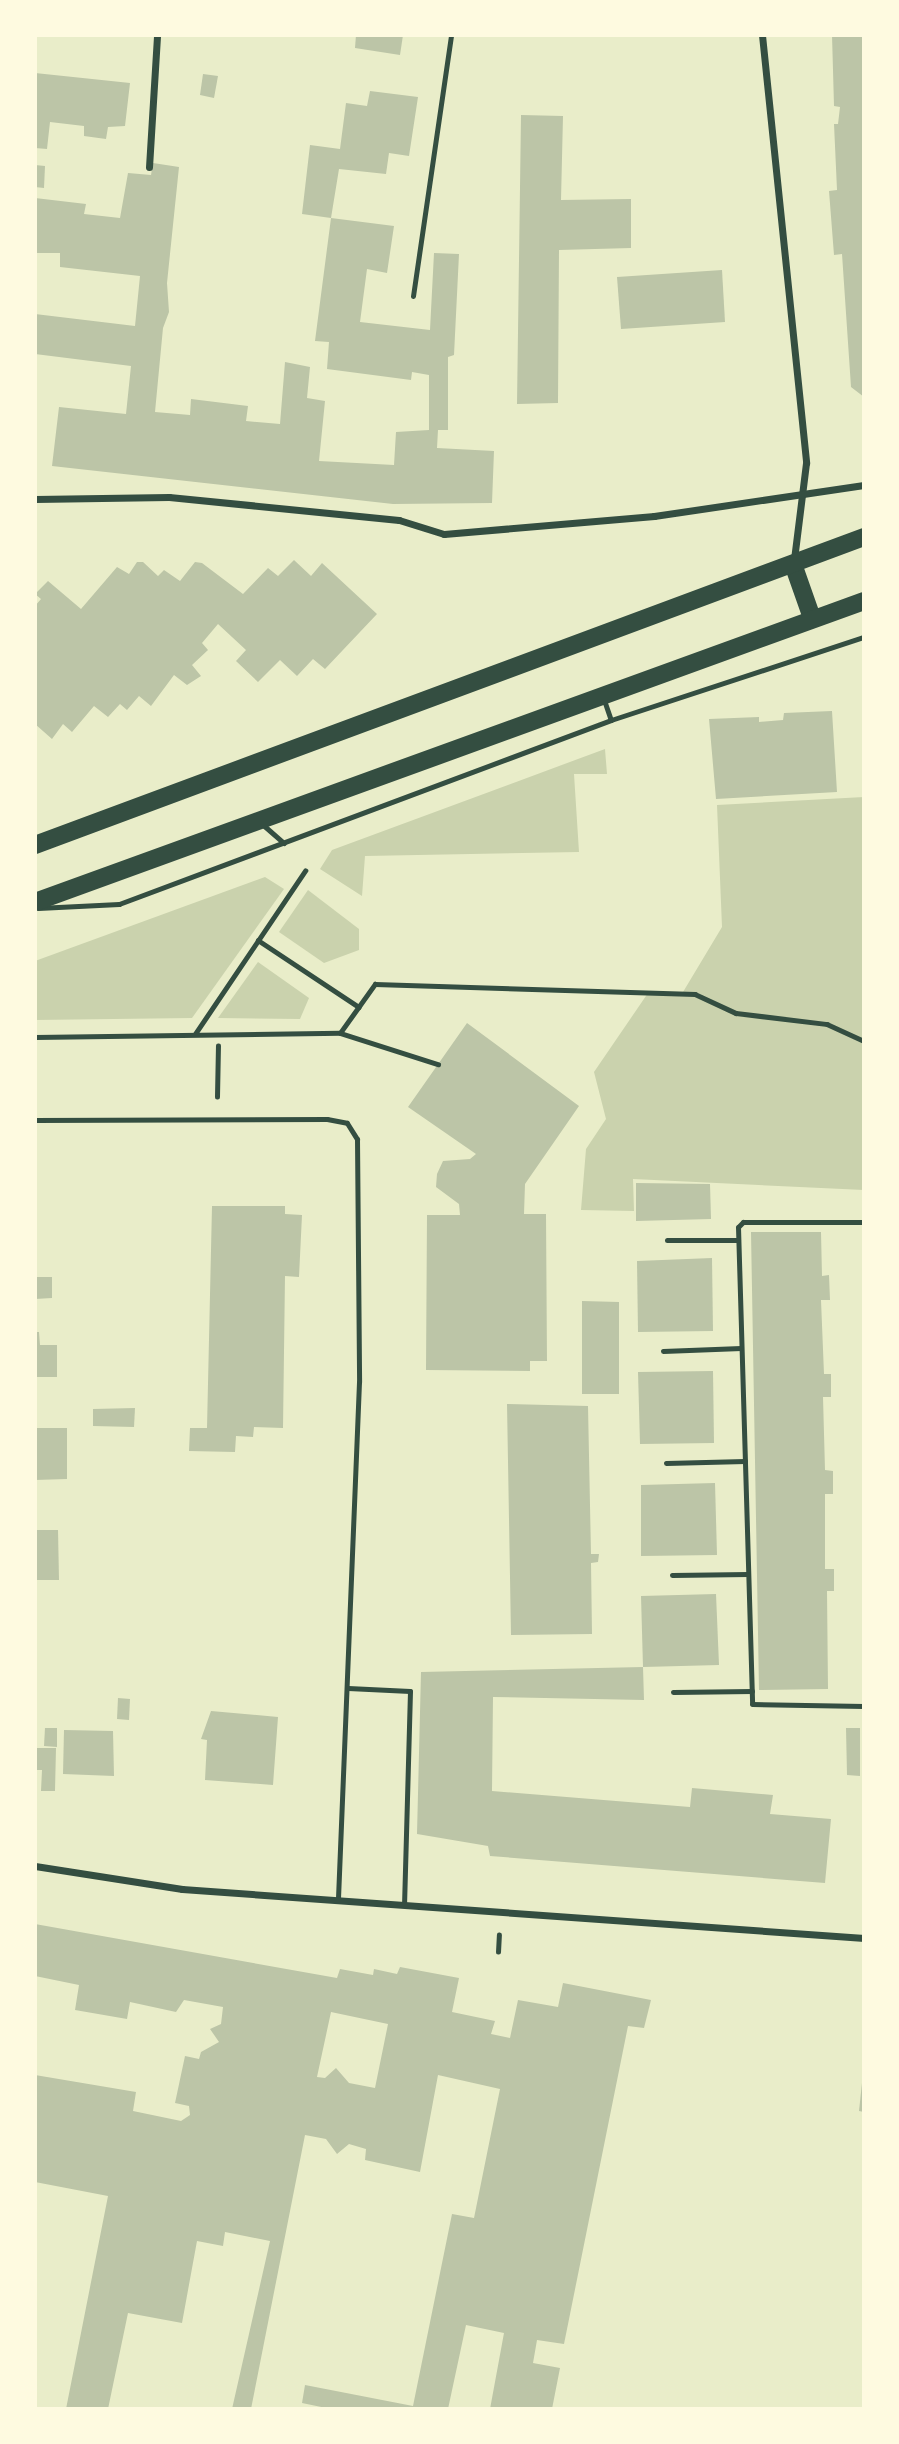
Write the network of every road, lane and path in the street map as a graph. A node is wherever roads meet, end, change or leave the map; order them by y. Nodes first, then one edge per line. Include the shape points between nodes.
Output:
1 (157, 35) edge
2 (451, 35) edge
3 (762, 35) edge
4 (149, 167) dead end
5 (413, 296) dead end
6 (864, 485) edge
7 (800, 496) junction
8 (35, 499) edge
9 (864, 537) edge
10 (793, 564) junction
11 (864, 601) edge
12 (812, 618) junction
13 (864, 637) edge
14 (601, 693) junction
15 (611, 720) junction
16 (257, 820) junction
17 (284, 844) junction
18 (35, 845) edge
19 (305, 871) dead end
20 (35, 902) edge
21 (35, 909) edge
22 (258, 940) junction
23 (359, 1007) junction
24 (340, 1033) junction
25 (194, 1035) junction
26 (35, 1037) edge
27 (864, 1041) edge
28 (218, 1046) dead end
29 (438, 1063) dead end
30 (217, 1119) junction
31 (35, 1120) edge
32 (864, 1222) edge
33 (667, 1240) dead end
34 (738, 1240) junction
35 (741, 1348) junction
36 (663, 1351) dead end
37 (745, 1461) junction
38 (666, 1463) dead end
39 (748, 1574) junction
40 (672, 1575) dead end
41 (348, 1688) junction
42 (752, 1691) junction
43 (673, 1692) dead end
44 (864, 1706) edge
45 (35, 1866) edge
46 (338, 1898) junction
47 (404, 1904) junction
48 (864, 1938) edge

1 - 4 street
2 - 5 lane
3 - 7 street via 806,463
6 - 7 street
7 - 8 street via 573,525 444,534 399,520 169,497
7 - 10 street
9 - 10 main road
10 - 12 main road
10 - 18 main road
11 - 12 main road
12 - 14 main road
13 - 15 lane
14 - 15 lane
14 - 16 main road
15 - 17 lane
16 - 17 lane
16 - 20 main road
17 - 21 lane via 119,904
19 - 22 path
22 - 23 path
22 - 25 path
23 - 24 path
23 - 27 path via 375,984 695,994 736,1013 827,1024
24 - 25 path
24 - 29 path
25 - 26 path
28 - 30 path
30 - 31 lane
30 - 41 lane via 327,1119 347,1123 357,1139 359,1382
32 - 34 lane via 743,1222
33 - 34 lane
34 - 35 lane
35 - 36 lane
35 - 37 lane
37 - 38 lane
37 - 39 lane
39 - 40 lane
39 - 42 lane
41 - 46 lane
41 - 47 lane via 410,1691
42 - 43 lane
42 - 44 lane via 756,1707
45 - 46 street via 182,1889
46 - 47 street
47 - 48 street

